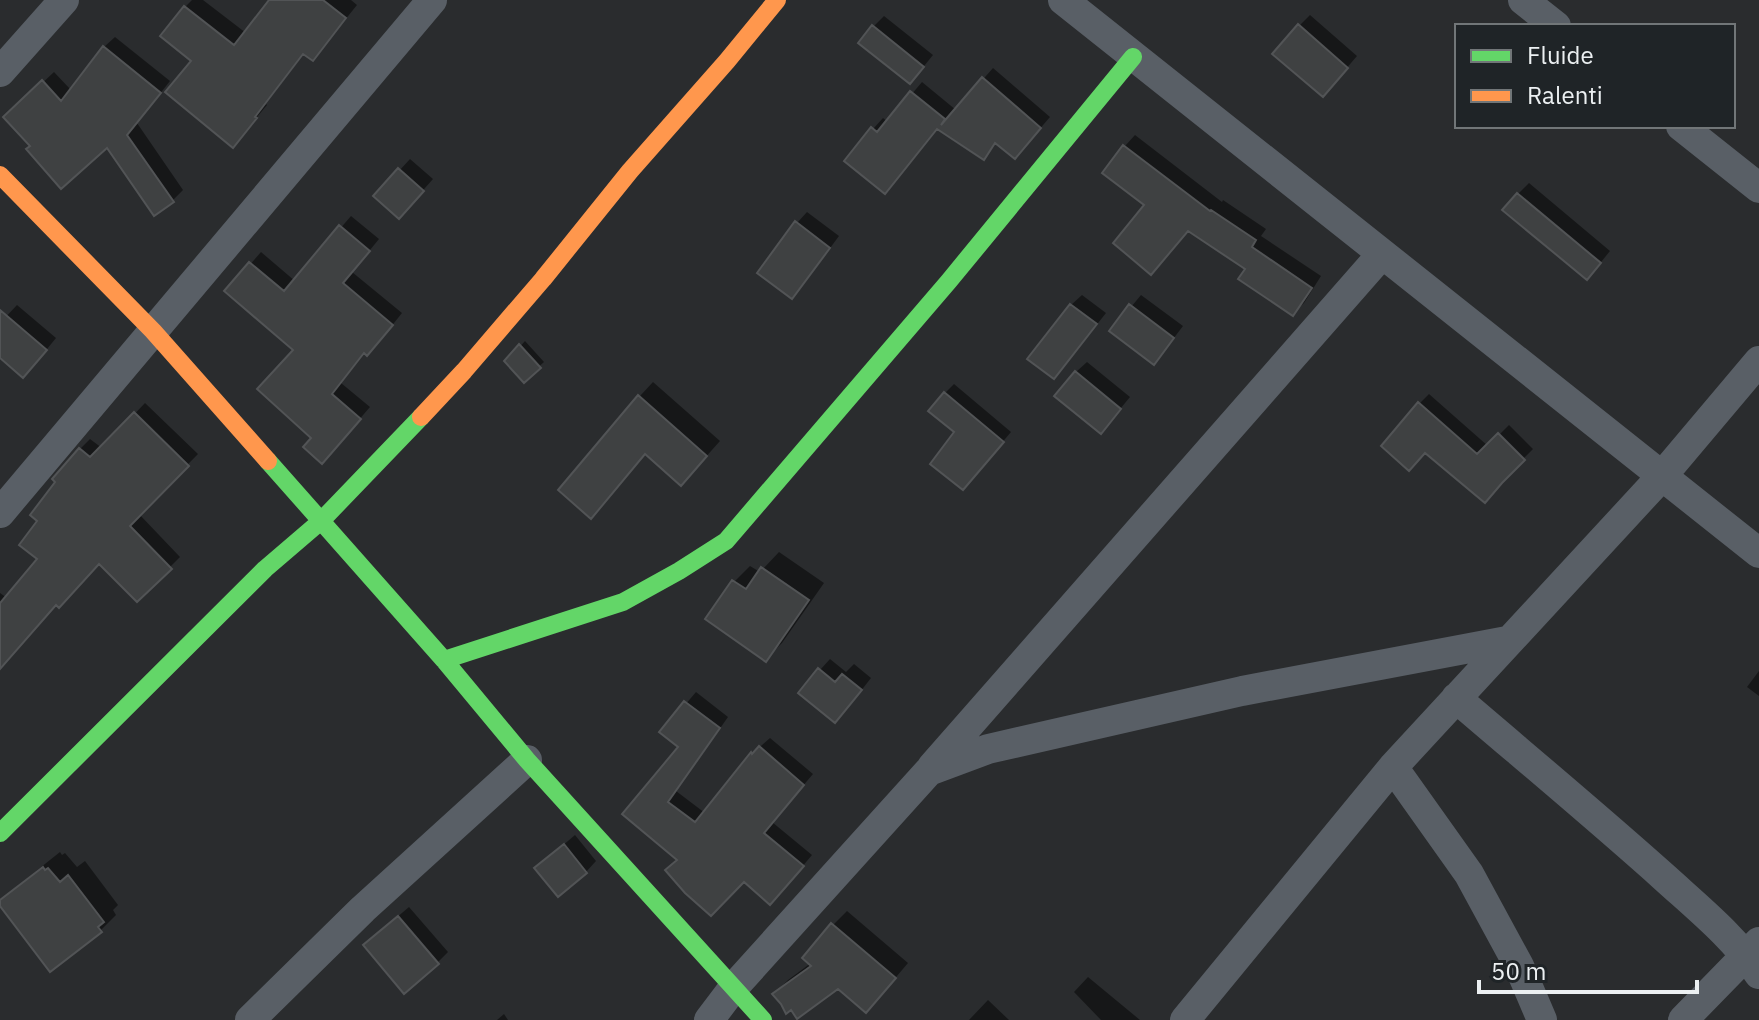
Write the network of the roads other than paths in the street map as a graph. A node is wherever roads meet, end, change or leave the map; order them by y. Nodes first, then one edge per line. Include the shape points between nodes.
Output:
1 (64, 0) edge
2 (432, 0) edge
3 (777, 0) edge
4 (1063, 0) edge
5 (1523, 0) edge
6 (1553, 24) edge
7 (1133, 57) junction
8 (0, 72) edge
9 (1684, 128) edge
10 (0, 175) edge
11 (1759, 188) edge
12 (1382, 254) junction
13 (153, 331) junction
14 (1759, 361) edge
15 (1662, 476) junction
16 (0, 513) edge
17 (321, 521) junction
18 (1759, 553) edge
19 (1507, 641) junction
20 (444, 660) junction
21 (1456, 698) junction
22 (527, 760) junction
23 (1393, 767) junction
24 (929, 771) junction
25 (0, 833) edge
26 (1755, 957) edge
27 (734, 987) junction
28 (250, 1020) edge
29 (709, 1020) edge
30 (763, 1020) edge
31 (1185, 1020) edge
32 (1542, 1020) edge
33 (1683, 1020) edge

1 - 8 street
2 - 13 street
3 - 17 street via 464,371
4 - 7 street
5 - 6 street
7 - 12 street
7 - 20 street via 726,541 623,602
9 - 11 street
10 - 13 street
12 - 15 street
12 - 24 street
13 - 16 street
13 - 17 street
14 - 15 street
15 - 18 street
15 - 19 street
17 - 20 street
17 - 25 street via 265,569
19 - 21 street
19 - 24 street via 1242,691 988,749
20 - 22 street
21 - 23 street
21 - 26 street
22 - 27 street
22 - 28 street
23 - 31 street
23 - 32 street via 1469,874
24 - 27 street
26 - 33 street
27 - 29 street
27 - 30 street

